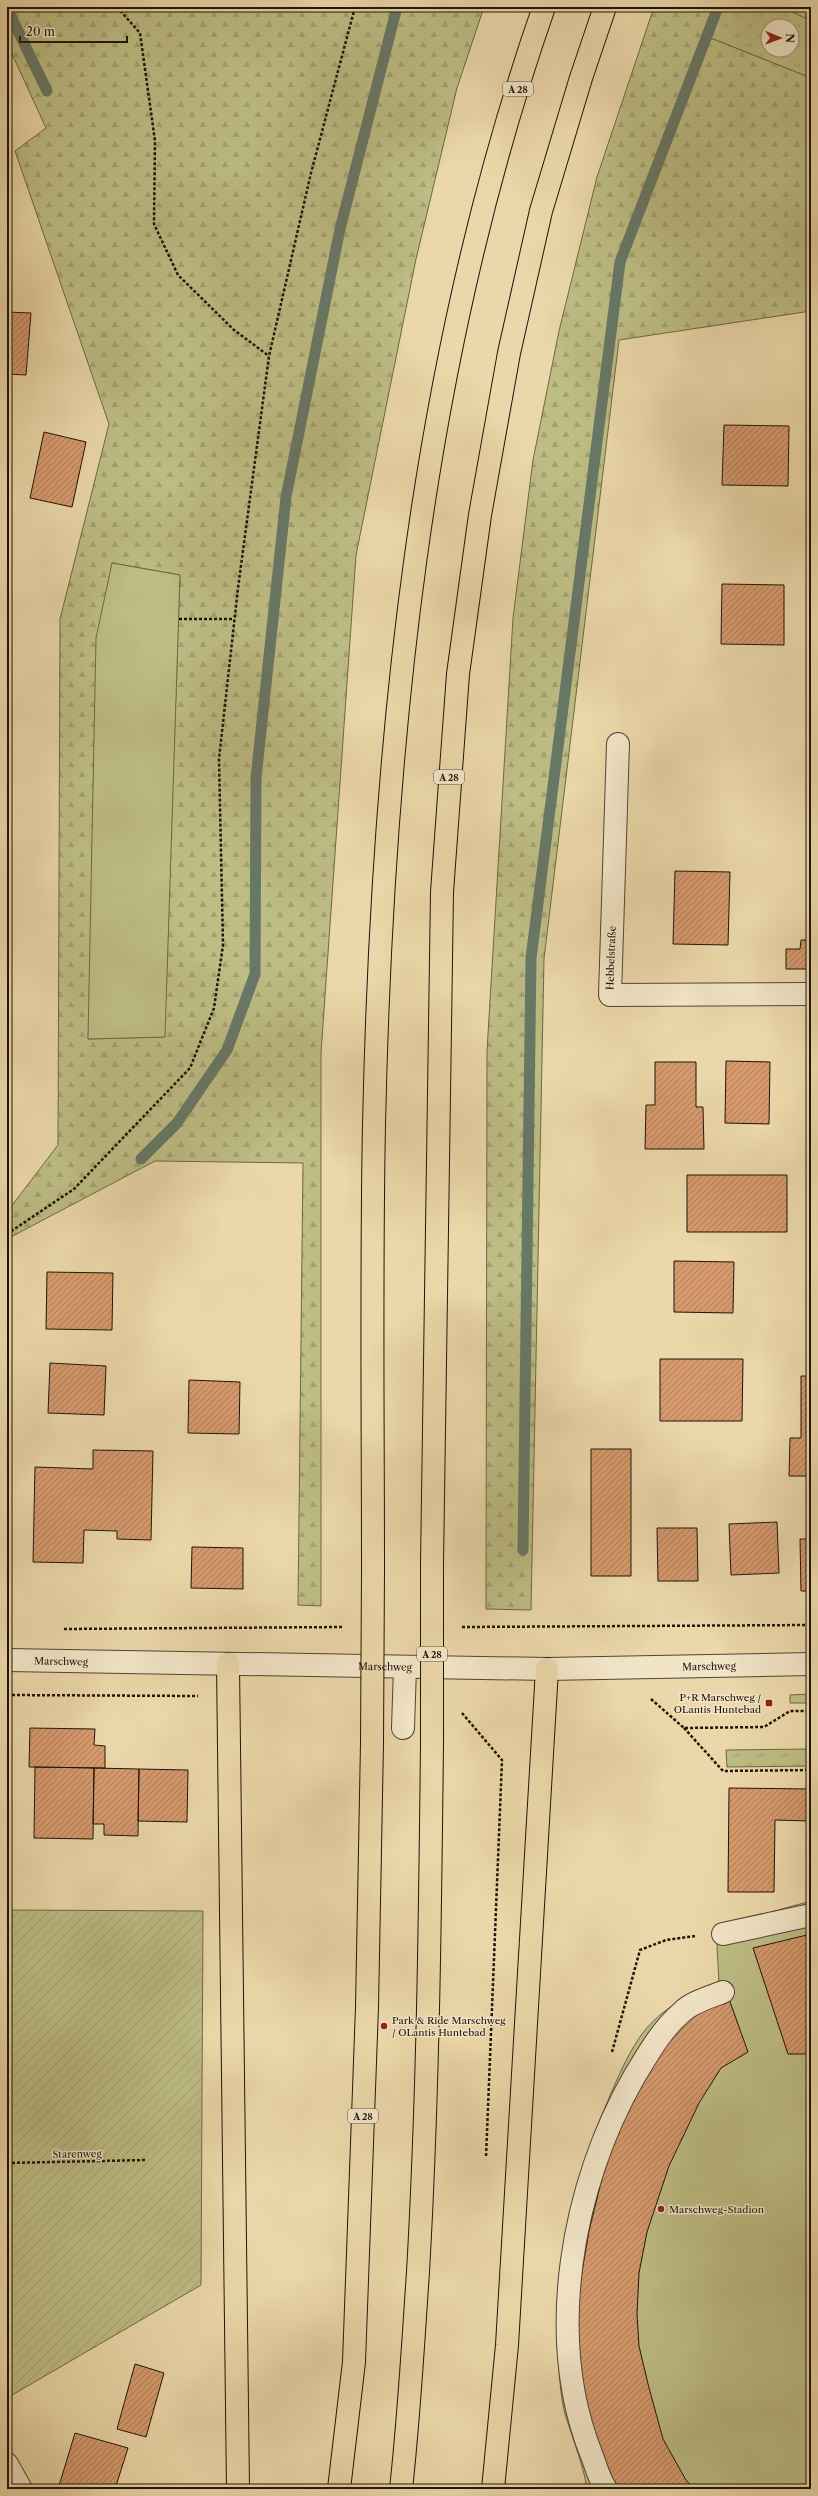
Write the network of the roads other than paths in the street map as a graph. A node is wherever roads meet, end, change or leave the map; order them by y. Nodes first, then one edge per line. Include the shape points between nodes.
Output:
1 (544, 7) edge
2 (605, 7) edge
3 (618, 744) dead end
4 (811, 994) edge
5 (7, 1660) edge
6 (228, 1664) junction
7 (811, 1664) edge
8 (405, 1667) junction
9 (547, 1669) junction
10 (403, 1728) dead end
11 (811, 1915) edge
12 (723, 1934) dead end
13 (723, 1992) dead end
14 (7, 2464) edge
15 (21, 2489) edge
16 (238, 2489) edge
17 (340, 2489) edge
18 (401, 2489) edge
19 (493, 2489) edge
20 (606, 2489) edge

1 - 17 highway, A 28, bridge via 494,171 450,351 423,509 401,670 390,781 374,1124 373,1569 367,2007 354,2362
2 - 18 highway, A 28, bridge via 541,211 509,353 480,515 458,674 448,784 442,892 432,1564 429,2001 420,2230 409,2420
3 - 4 street, Hebbelstraße via 610,995
5 - 6 street, Marschweg
6 - 8 street, Marschweg
6 - 16 highway
7 - 9 street, Marschweg
8 - 9 street, Marschweg
8 - 10 street
9 - 19 highway via 507,2345
11 - 12 street
13 - 20 street via 683,2010 656,2041 617,2107 587,2186 574,2252 567,2315 572,2374 582,2432
14 - 15 street

